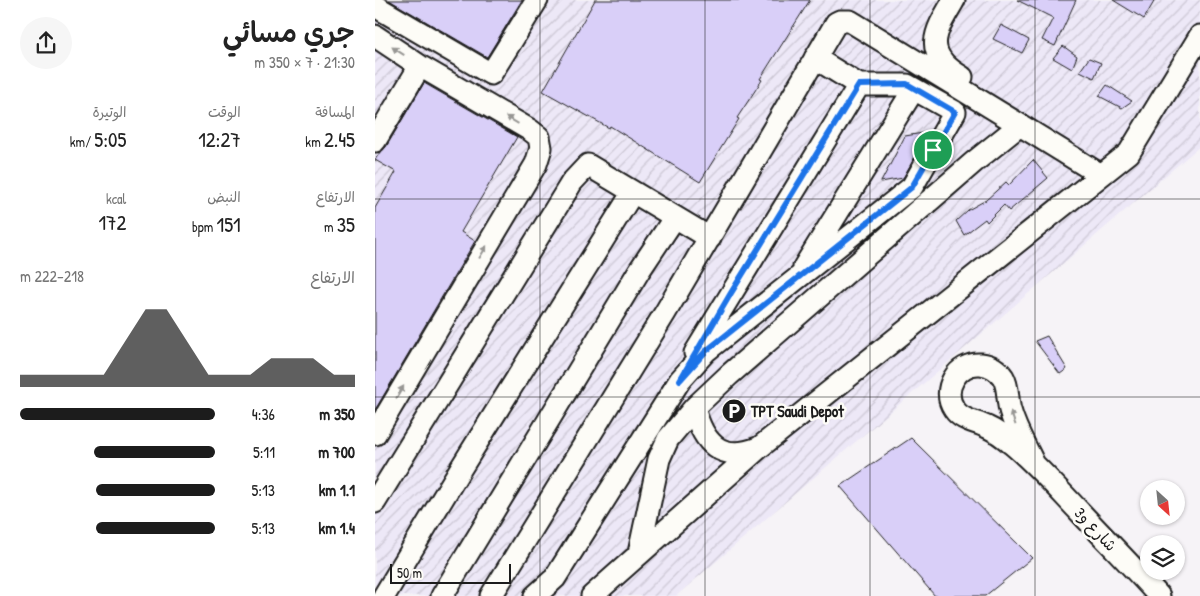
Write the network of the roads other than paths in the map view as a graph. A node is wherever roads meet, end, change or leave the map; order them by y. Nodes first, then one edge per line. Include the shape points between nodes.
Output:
1 (537, 0) edge
2 (954, 0) edge
3 (375, 6) edge
4 (375, 36) edge
5 (1200, 36) edge
6 (815, 58) junction
7 (420, 66) junction
8 (859, 85) junction
9 (914, 89) junction
10 (1012, 120) junction
11 (375, 141) edge
12 (1101, 175) junction
13 (633, 192) junction
14 (675, 217) junction
15 (710, 238) junction
16 (795, 281) junction
17 (680, 380) junction
18 (694, 408) junction
19 (375, 434) edge
20 (760, 447) junction
21 (1033, 462) junction
22 (375, 502) edge
23 (639, 553) junction
24 (1153, 594) edge
25 (384, 596) edge
26 (441, 596) edge
27 (491, 596) edge
28 (535, 596) edge
29 (592, 596) edge

1 - 3 street via 491,74
2 - 10 street via 937,32 940,58
7 -> 4 street
5 - 12 street via 1129,153
6 - 8 street
6 - 10 street via 836,23 849,21
6 - 15 street
7 - 11 street
19 -> 7 street via 536,164 541,148 539,137 530,130
8 - 9 street via 907,84
8 - 17 street
9 - 16 street
9 - 16 street via 955,112 912,187
10 - 12 street
10 - 18 street via 959,175
12 - 20 street
13 - 14 street
13 - 22 street via 588,165 572,182
13 - 25 street
14 - 15 street
14 - 26 street
15 - 27 street
16 - 17 street via 706,351
17 - 28 street via 555,578
18 - 20 street via 705,438 717,448 731,453 746,453
18 - 23 street via 668,438 659,459
20 - 23 street
21 -> 21 street, شارع و3 via 1013,418 1002,376 981,364 962,369 950,389 955,411 966,420 999,433
21 - 24 street, شارع و3
23 - 29 street

